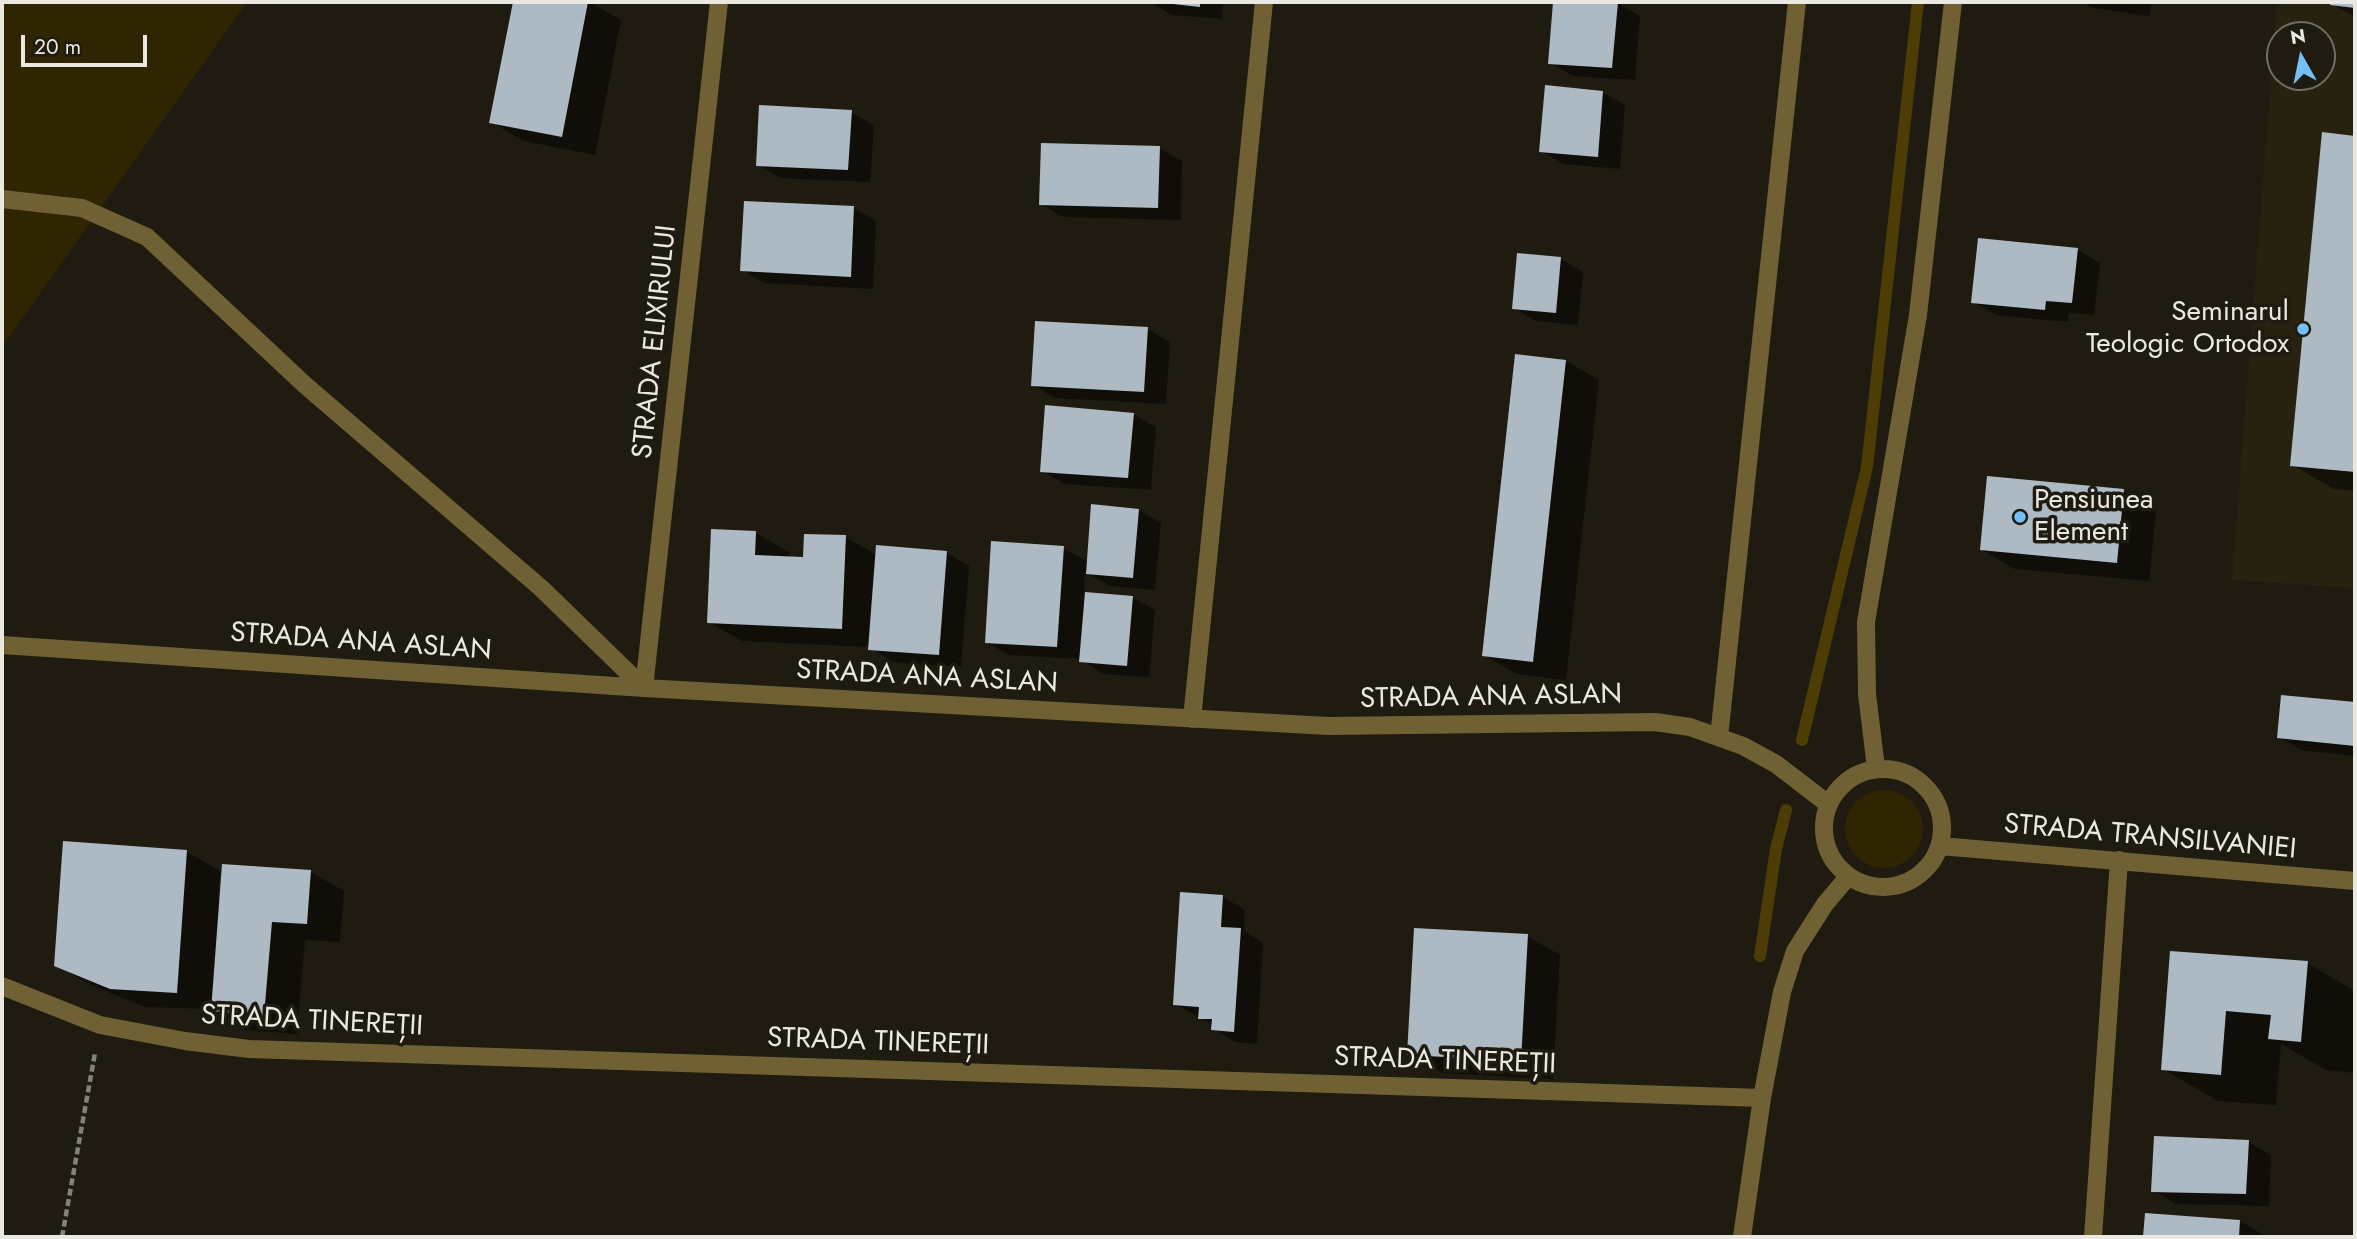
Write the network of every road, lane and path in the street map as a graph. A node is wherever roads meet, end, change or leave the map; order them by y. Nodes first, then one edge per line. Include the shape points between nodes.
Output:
1 (719, 2) edge
2 (1264, 2) edge
3 (1797, 2) edge
4 (1952, 2) edge
5 (2, 199) edge
6 (2, 645) edge
7 (644, 688) junction
8 (1192, 719) junction
9 (1719, 737) junction
10 (1876, 768) junction
11 (1828, 804) junction
12 (1940, 846) junction
13 (2119, 860) junction
14 (1848, 877) junction
15 (2355, 881) edge
16 (2, 986) edge
17 (100, 1025) junction
18 (1762, 1098) junction
19 (62, 1237) edge
20 (1742, 1237) edge
21 (2093, 1237) edge

1 - 7 street, STRADA ELIXIRULUI
2 - 8 street
3 - 9 street
4 - 10 street via 1925,260 1867,622 1867,694
5 - 7 street via 82,208 147,237 305,385 541,588
6 - 7 street, STRADA ANA ASLAN
7 - 8 street, STRADA ANA ASLAN
8 - 9 street, STRADA ANA ASLAN via 1328,726 1655,722
9 - 11 street, STRADA ANA ASLAN via 1776,764
10 - 11 street via 1856,774 1839,787
10 - 12 street via 1914,776 1930,790 1940,807
11 - 14 street via 1825,844
12 - 13 street, STRADA TRANSILVANIEI
12 - 14 street via 1931,863 1902,885 1865,885
13 - 15 street, STRADA TRANSILVANIEI
13 - 21 street
14 - 18 street via 1795,951 1782,992
16 - 17 street, STRADA TINEREȚII
17 - 18 street, STRADA TINEREȚII via 249,1049
17 - 19 path
18 - 20 street

